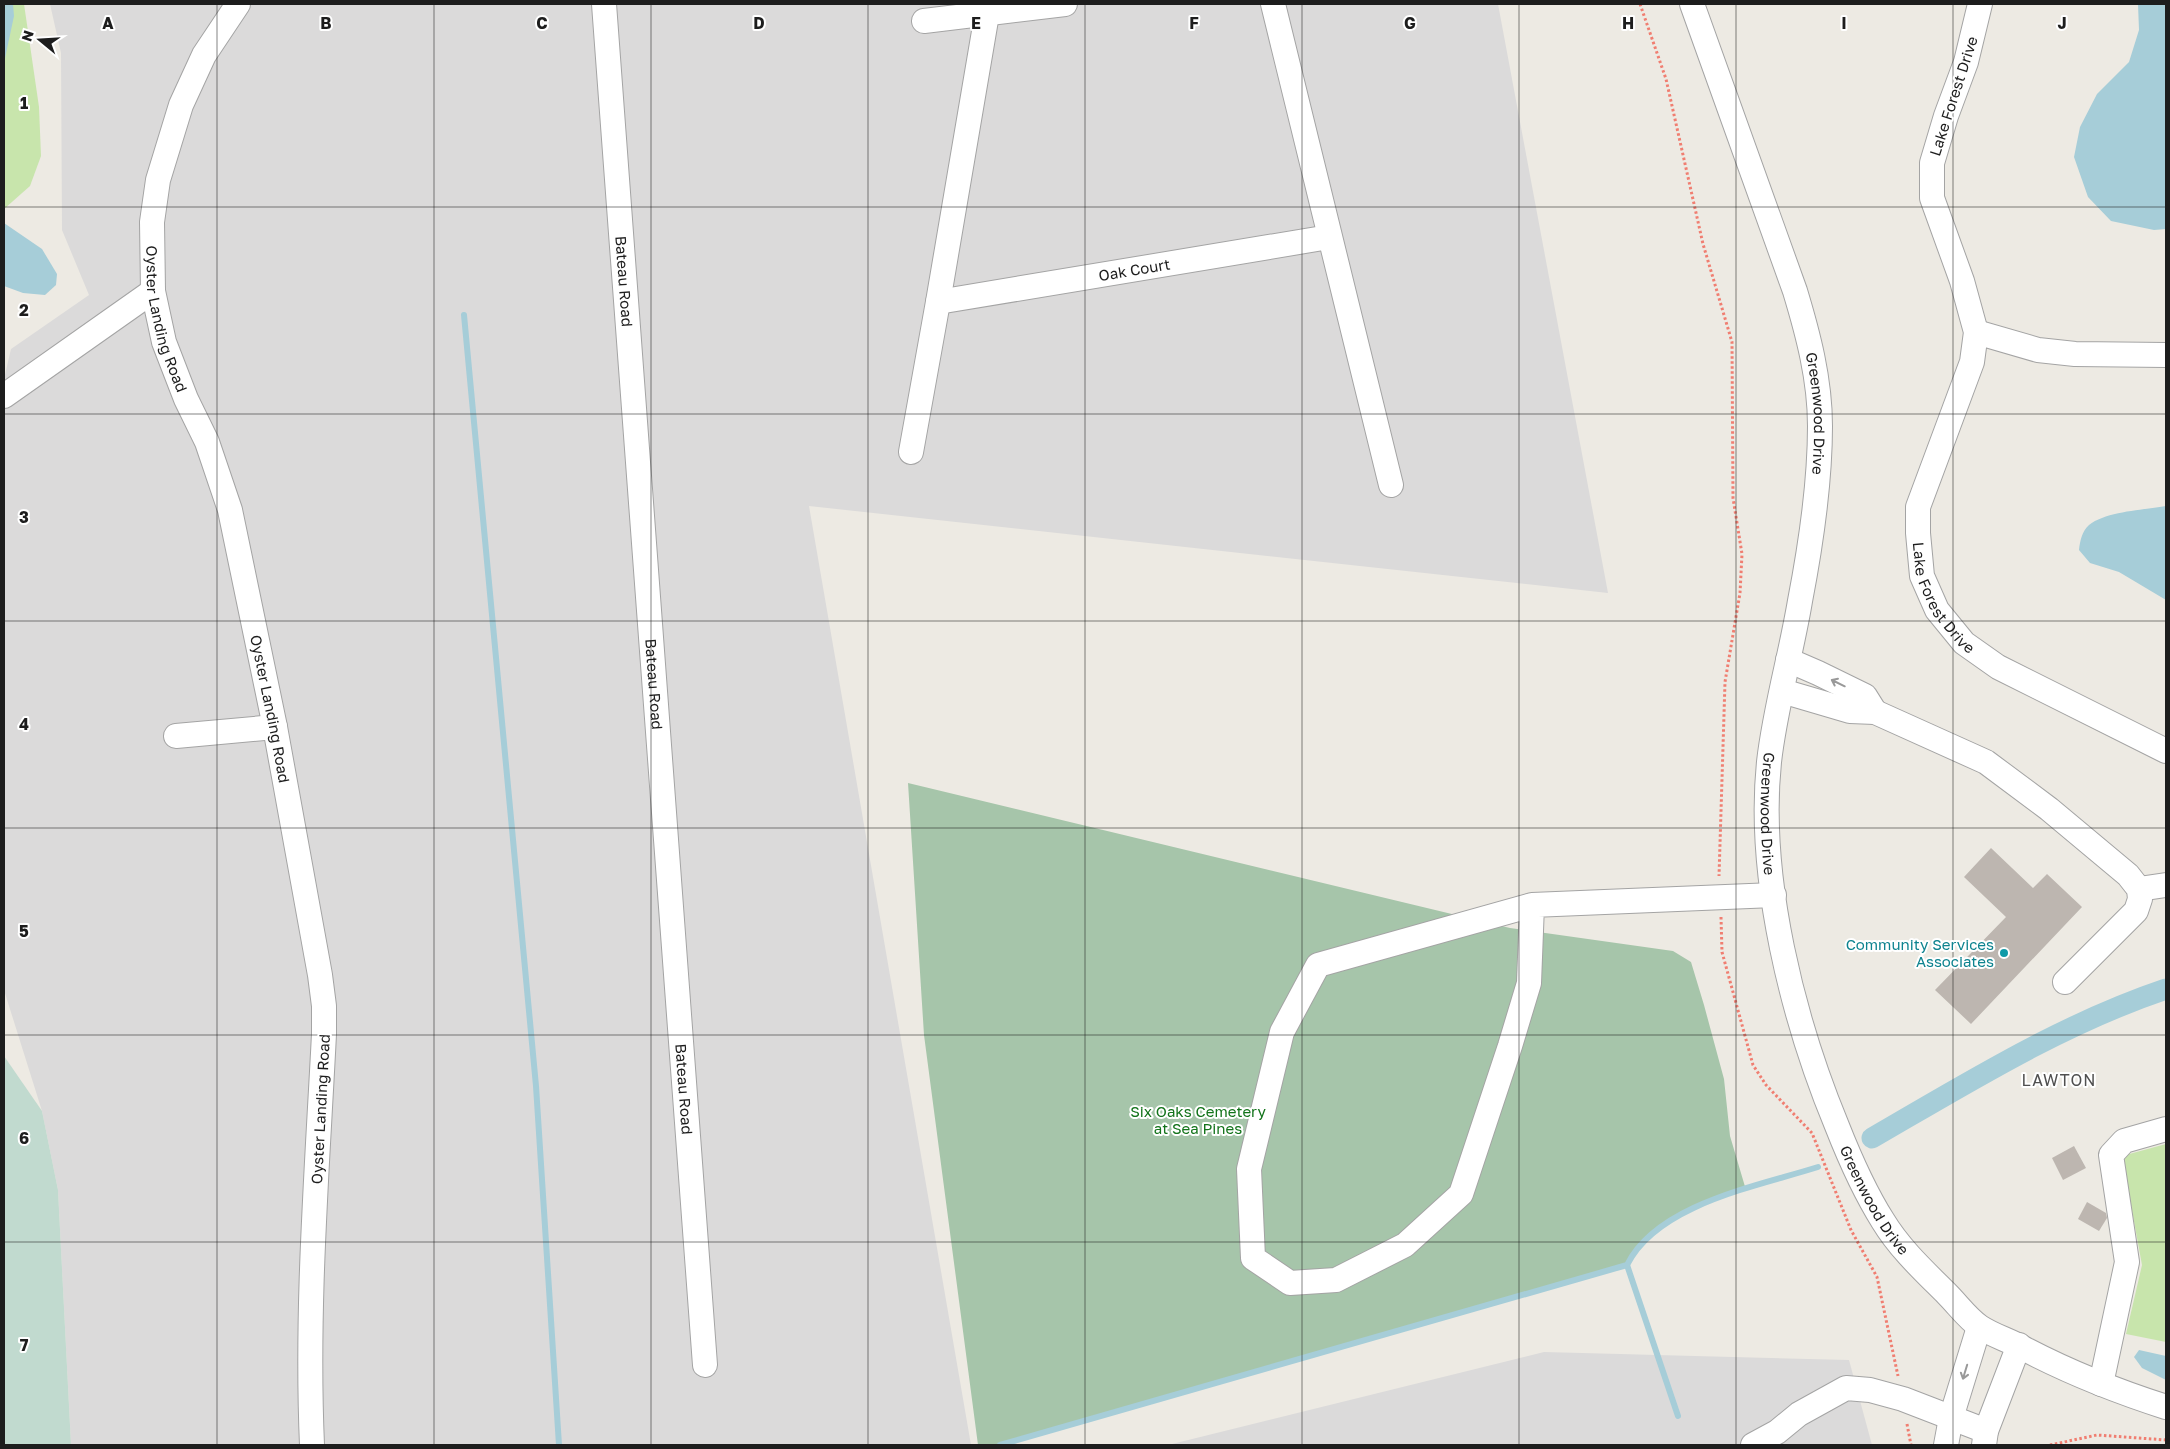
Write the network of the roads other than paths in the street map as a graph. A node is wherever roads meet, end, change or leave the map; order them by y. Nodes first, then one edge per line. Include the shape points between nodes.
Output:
1 (238, 4) edge
2 (604, 4) edge
3 (1065, 4) edge
4 (1273, 4) edge
5 (1692, 4) edge
6 (1980, 4) edge
7 (987, 14) junction
8 (924, 21) dead end
9 (1329, 237) junction
10 (154, 291) junction
11 (938, 302) junction
12 (1976, 332) junction
13 (2166, 355) edge
14 (4, 396) edge
15 (911, 452) dead end
16 (1391, 485) dead end
17 (1788, 660) junction
18 (1782, 691) junction
19 (1875, 712) junction
20 (276, 727) junction
21 (176, 736) dead end
22 (2166, 751) edge
23 (2166, 885) edge
24 (2139, 890) junction
25 (1774, 896) junction
26 (1532, 905) junction
27 (2065, 982) dead end
28 (2166, 1129) edge
29 (1979, 1327) junction
30 (2019, 1345) junction
31 (705, 1365) dead end
32 (2101, 1384) junction
33 (2166, 1407) edge
34 (1951, 1418) junction
35 (1985, 1438) edge
36 (312, 1445) edge
37 (1753, 1445) edge
38 (1946, 1445) edge

1 - 10 street, Oyster Landing Road via 204,55 181,105 158,180 152,222
2 - 31 street, Bateau Road
3 - 7 street
4 - 9 street
5 - 17 street, Greenwood Drive via 1795,291 1809,338 1816,378 1820,424 1816,496 1801,600
6 - 12 street, Lake Forest Drive via 1966,62 1932,163 1932,198 1959,272
7 - 8 street
7 - 11 street
9 - 11 street, Oak Court
9 - 16 street
10 - 14 street
10 - 20 street, Oyster Landing Road via 164,342 207,442 230,510
11 - 15 street
12 - 13 street via 2038,350 2075,354
12 - 22 street, Lake Forest Drive via 1972,362 1918,507 1922,576 1937,610 1964,643 1998,667
17 - 18 street, Greenwood Drive
19 -> 17 street via 1865,696
18 - 19 street via 1850,711
18 - 25 street, Greenwood Drive via 1769,763 1767,820
19 - 24 street via 1986,762 2128,875
20 - 21 street
20 - 36 street, Oyster Landing Road via 324,1006 310,1283
23 - 24 street
24 - 27 street via 2136,911
25 - 26 street
25 - 29 street, Greenwood Drive via 1799,1023 1816,1077 1862,1187 1884,1224 1910,1257
26 - 26 street via 1318,965 1282,1032 1249,1169 1253,1258 1290,1283 1336,1280 1405,1245 1461,1194 1529,983
28 - 32 street via 2124,1141 2111,1156 2126,1262
29 - 30 street, Greenwood Drive
29 -> 34 street
30 - 32 street, Greenwood Drive
30 - 35 street
32 - 33 street, Greenwood Drive
34 - 35 street
34 - 37 street via 1903,1399 1870,1390 1846,1388
34 - 38 street

